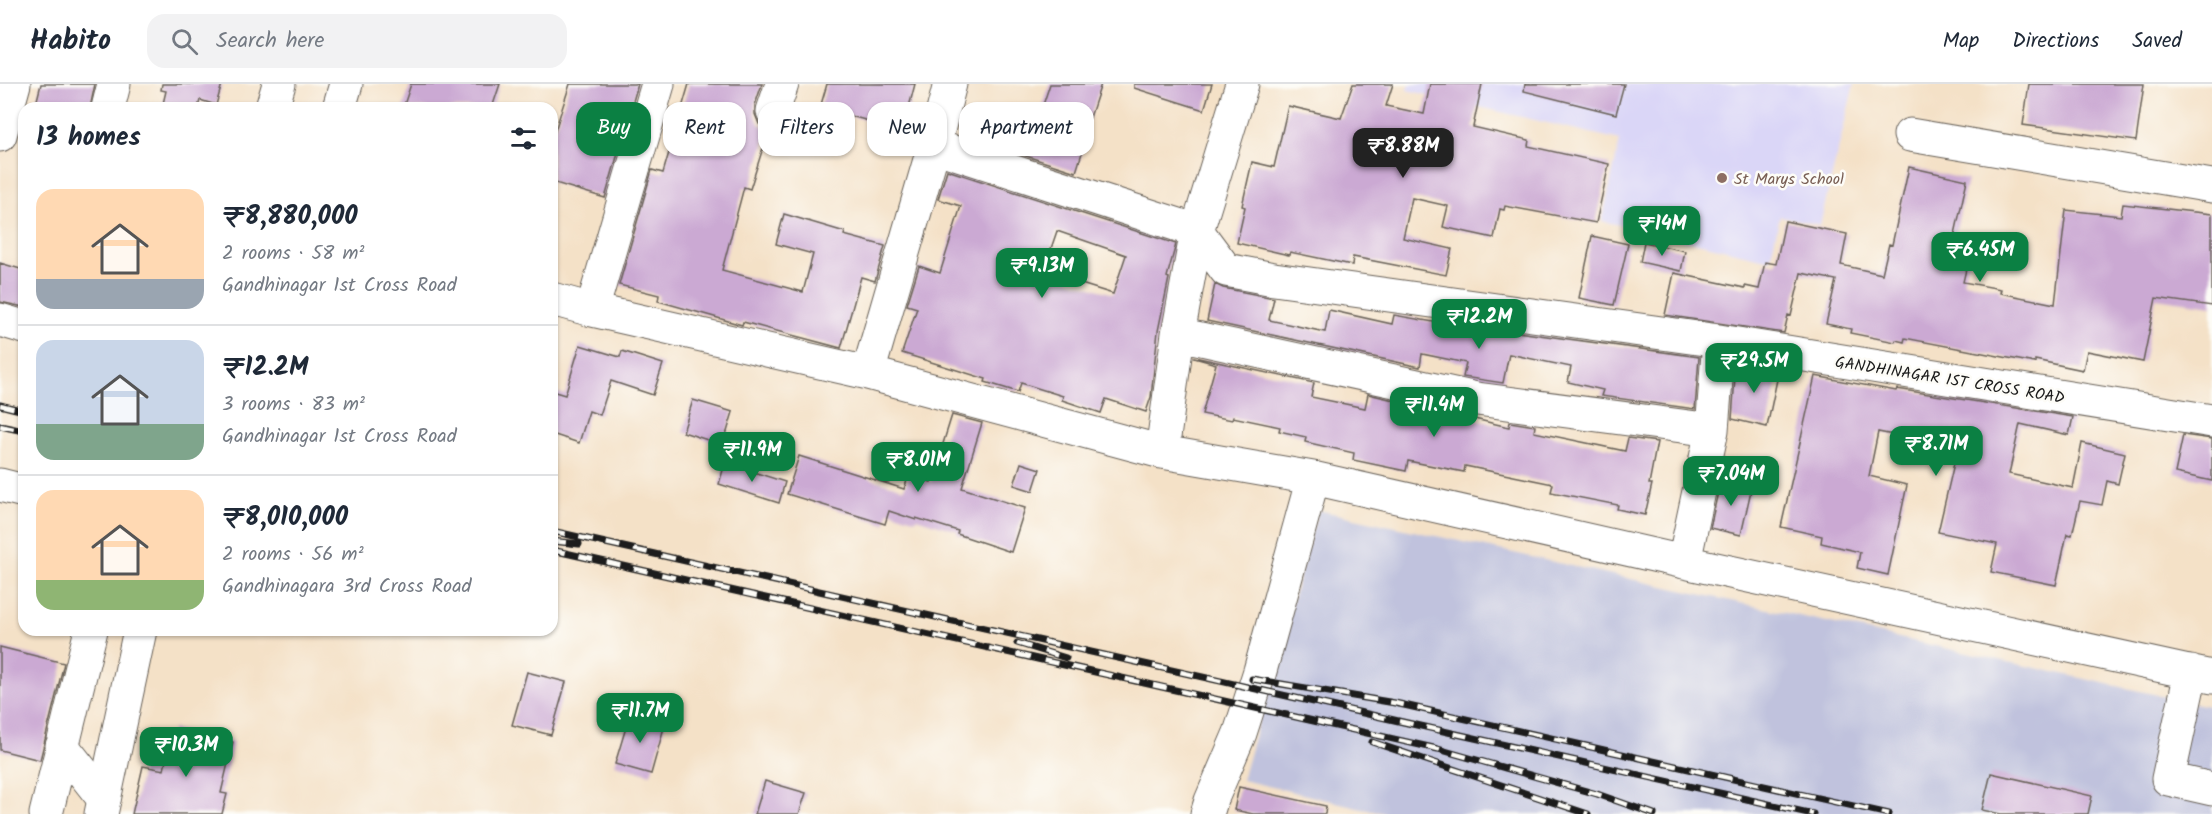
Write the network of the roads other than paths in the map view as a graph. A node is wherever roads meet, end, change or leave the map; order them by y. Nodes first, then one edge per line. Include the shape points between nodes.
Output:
1 (14, 84) edge
2 (114, 84) edge
3 (279, 84) edge
4 (346, 84) edge
5 (658, 84) edge
6 (950, 84) edge
7 (1242, 84) edge
8 (110, 102) edge
9 (274, 102) edge
10 (341, 102) edge
11 (945, 102) edge
12 (0, 135) edge
13 (1910, 135) dead end
14 (947, 150) edge
15 (931, 156) edge
16 (2212, 186) edge
17 (1197, 231) junction
18 (558, 301) edge
19 (592, 310) junction
20 (0, 320) edge
21 (18, 325) edge
22 (1178, 334) junction
23 (1719, 341) junction
24 (868, 373) junction
25 (2212, 421) edge
26 (1712, 430) junction
27 (1162, 453) junction
28 (1313, 478) junction
29 (0, 485) edge
30 (18, 490) edge
31 (1684, 562) junction
32 (90, 636) edge
33 (139, 636) edge
34 (2202, 675) edge
35 (62, 747) junction
36 (2212, 789) edge
37 (102, 806) edge
38 (46, 814) edge
39 (1207, 814) edge

1 - 12 street
2 - 8 street
3 - 9 street
4 - 10 street
5 - 19 street
6 - 11 street
7 - 17 street
13 - 16 street
14 - 17 street
15 - 24 street
17 - 22 street
17 - 23 street, GANDHINAGAR 1ST CROSS ROAD via 1226,270
18 - 19 street
19 - 24 street
20 - 21 street
22 - 26 street via 1477,399
22 - 27 street
23 - 25 street, GANDHINAGAR 1ST CROSS ROAD
23 - 26 street
24 - 27 street
26 - 31 street
27 - 28 street
28 - 31 street
28 - 39 street via 1260,671
29 - 30 street
31 - 34 street
32 - 35 street
33 - 37 street
34 - 36 street via 2168,779
35 - 37 street
35 - 38 street

